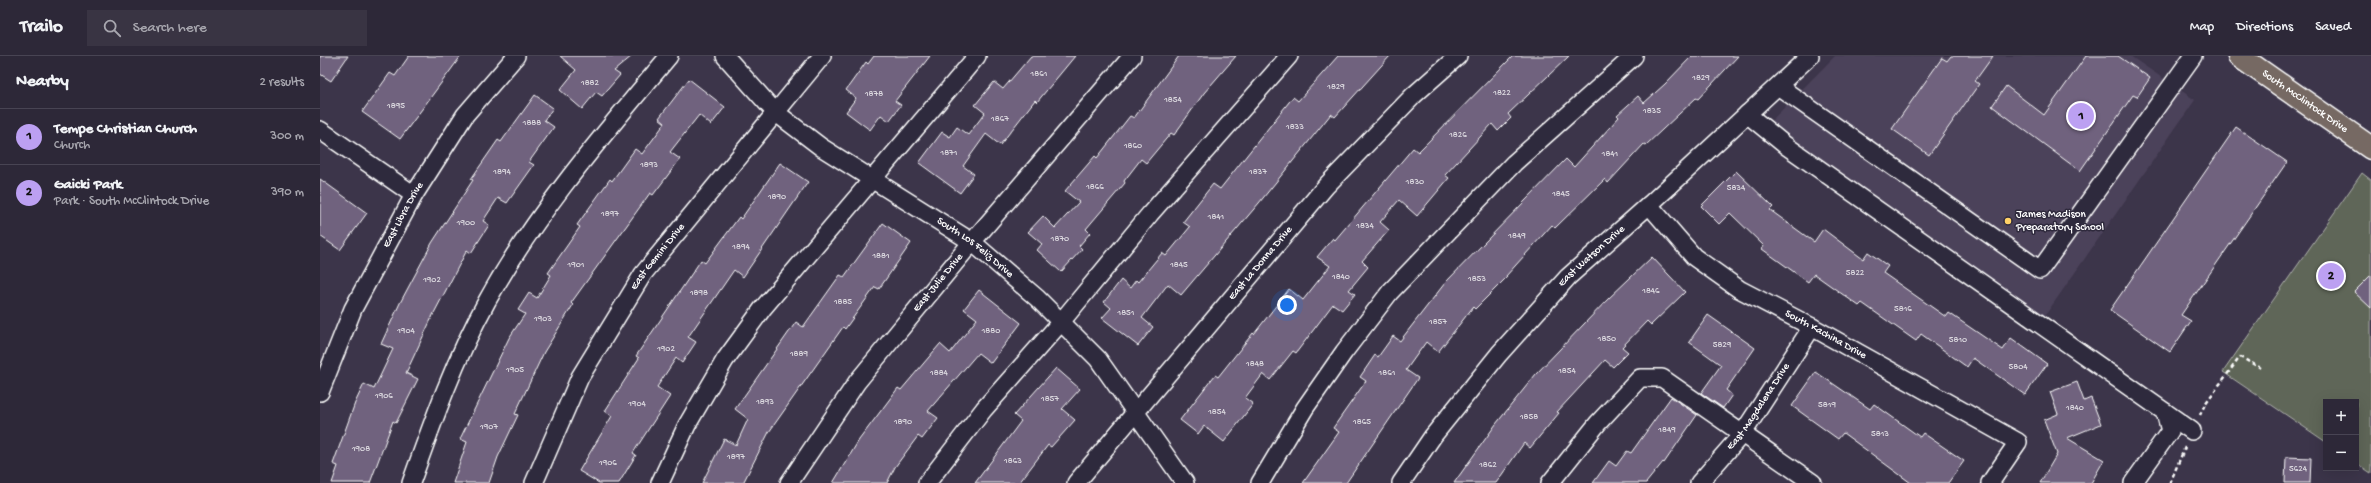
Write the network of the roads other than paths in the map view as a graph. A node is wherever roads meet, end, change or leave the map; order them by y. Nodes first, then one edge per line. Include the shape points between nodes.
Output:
1 (516, 56) edge
2 (669, 56) edge
3 (725, 56) edge
4 (822, 56) edge
5 (977, 56) edge
6 (1132, 56) edge
7 (1288, 56) edge
8 (1458, 56) edge
9 (1634, 56) edge
10 (1810, 56) edge
11 (2193, 56) edge
12 (2239, 56) edge
13 (1778, 86) junction
14 (775, 112) junction
15 (1748, 114) junction
16 (320, 130) edge
17 (2369, 142) edge
18 (873, 179) junction
19 (414, 195) junction
20 (1649, 205) junction
21 (972, 242) junction
22 (1061, 322) junction
23 (1812, 327) junction
24 (320, 392) edge
25 (1136, 412) junction
26 (2165, 412) junction
27 (2192, 431) road end
28 (1743, 433) junction
29 (411, 483) edge
30 (534, 483) edge
31 (660, 483) edge
32 (789, 483) edge
33 (927, 483) edge
34 (1076, 483) edge
35 (1185, 483) edge
36 (1260, 483) edge
37 (1401, 483) edge
38 (1550, 483) edge
39 (1699, 483) edge
40 (1813, 483) edge
41 (1990, 483) edge
42 (2133, 483) edge

1 - 19 street, East Libra Drive via 465,115
2 - 29 street via 595,145 535,223 487,302 442,394
3 - 14 street, South Los Feliz Drive
4 - 14 street, East Gemini Drive
5 - 18 street
6 - 21 street, East Julie Drive
7 - 22 street via 1155,208
8 - 25 street, East La Donna Drive via 1414,95 1326,186
9 - 36 street via 1514,163 1390,292 1305,408
10 - 13 street, East Watson Drive
11 - 13 street via 2040,270
12 - 17 main road, South McClintock Drive
13 - 15 street, East Watson Drive
14 - 18 street, South Los Feliz Drive via 821,147
14 - 30 street, East Gemini Drive via 643,274 580,376
15 - 20 street, East Watson Drive
15 - 26 street via 1785,144
16 - 19 street
18 - 21 street, South Los Feliz Drive
18 - 31 street via 763,308 724,360 687,426
19 - 24 street, East Libra Drive via 353,309
20 - 23 street, South Kachina Drive via 1694,257 1739,289
20 - 37 street, East Watson Drive via 1568,277 1498,354 1433,436
21 - 22 street, South Los Feliz Drive
21 - 32 street, East Julie Drive via 858,382 792,475
22 - 25 street, South Los Feliz Drive via 1098,359
22 - 33 street via 984,409
23 - 28 street, East Magdalena Drive
23 - 41 street, South Kachina Drive via 2018,442
25 - 34 street, East La Donna Drive
25 - 35 street, South Los Feliz Drive
26 - 27 street
26 - 42 street via 2170,431
28 - 38 street via 1662,378 1640,378 1598,423
28 - 39 street, East Magdalena Drive
28 - 40 street

